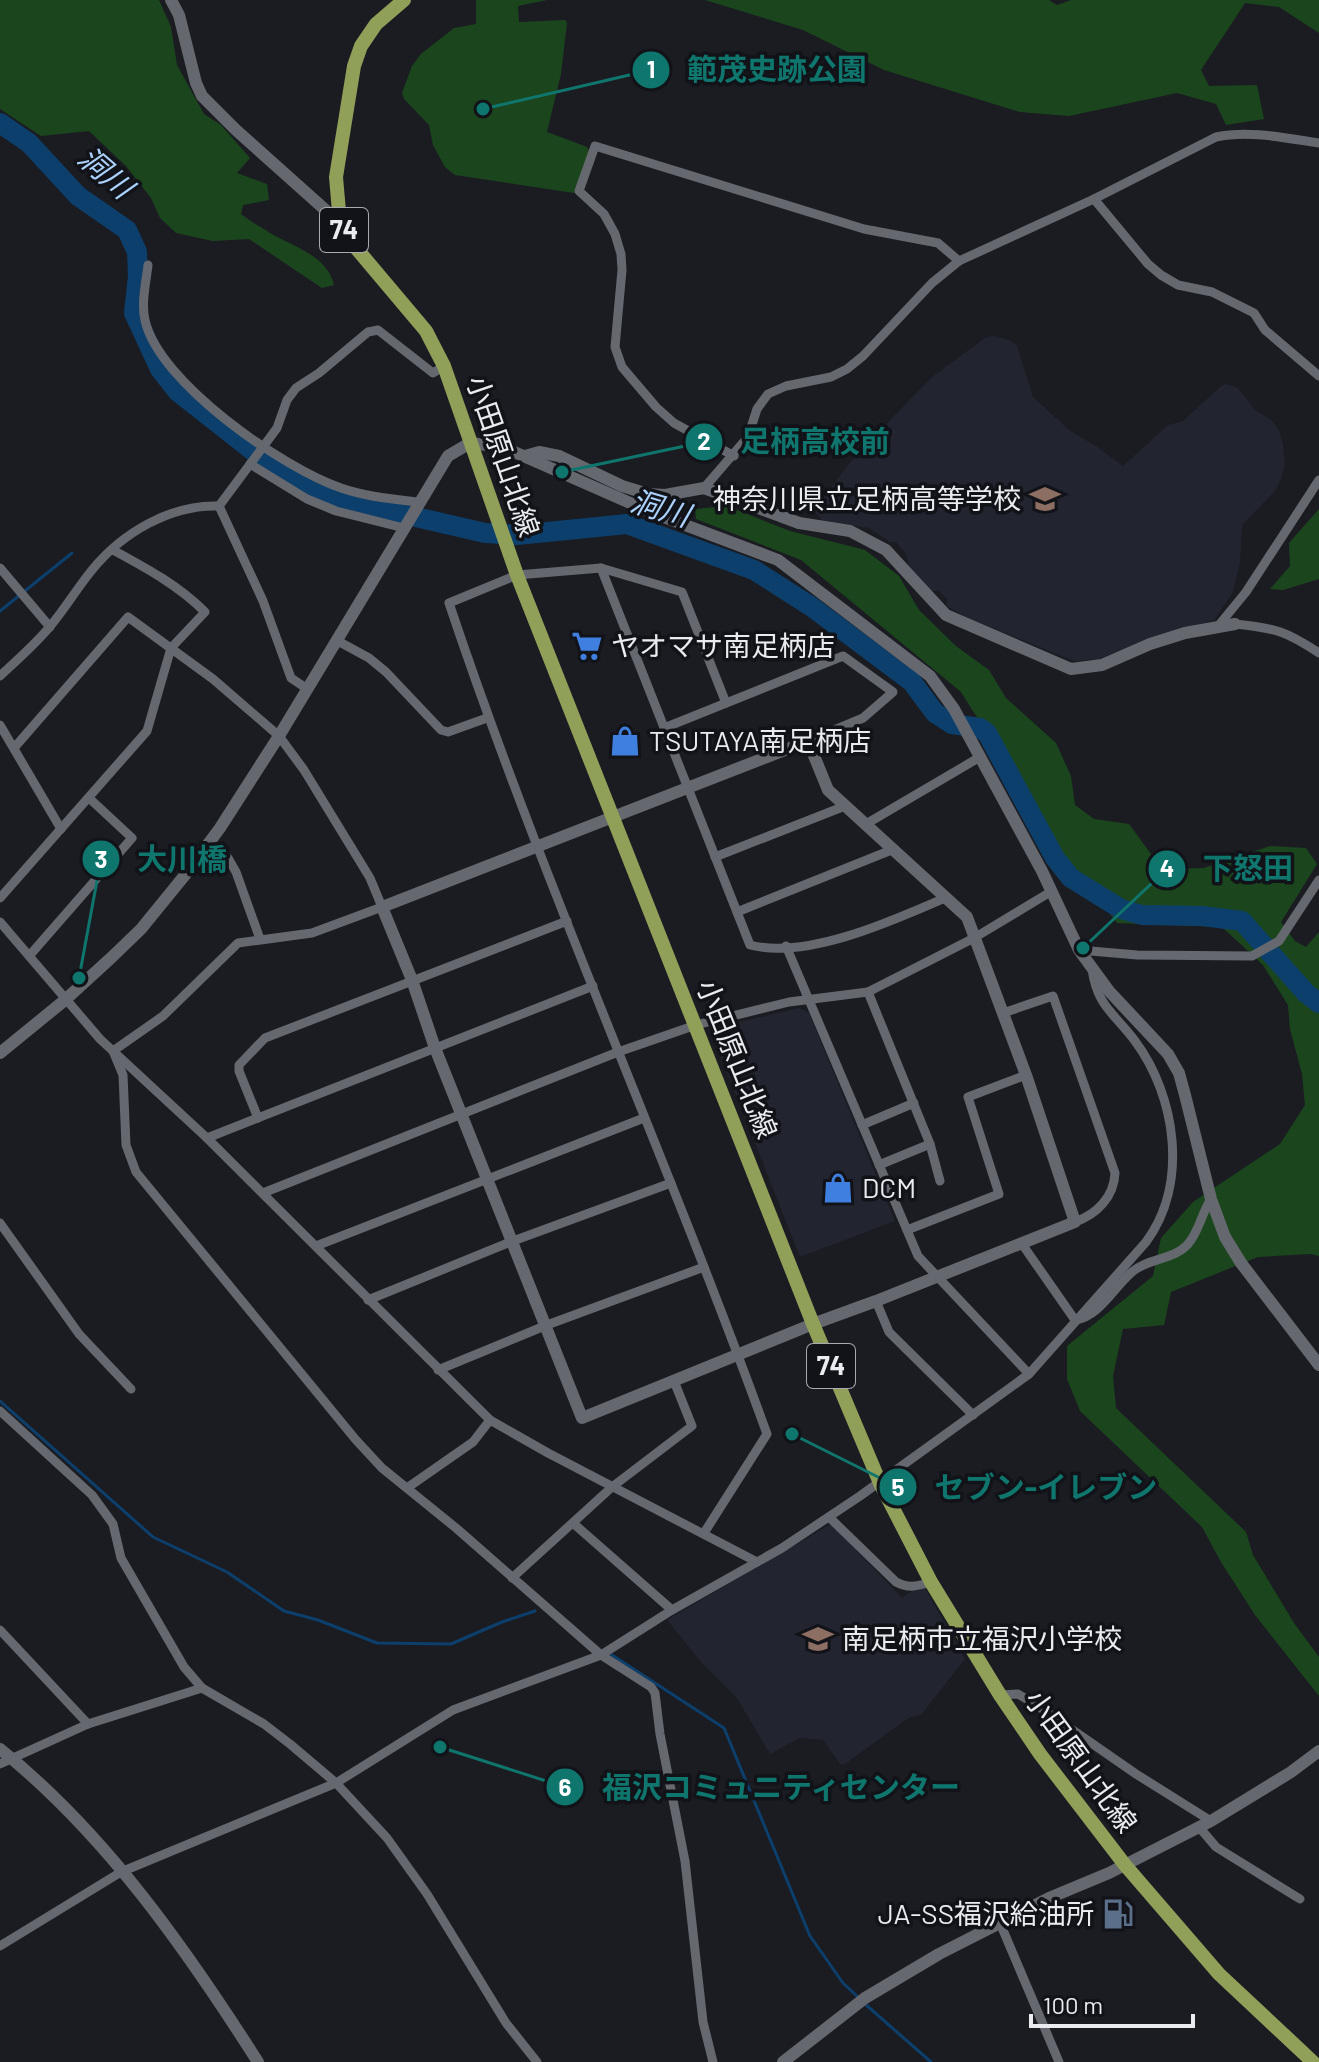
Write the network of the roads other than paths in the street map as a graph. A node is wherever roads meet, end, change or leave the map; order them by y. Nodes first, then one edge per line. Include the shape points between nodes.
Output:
1 (171, 0) edge
2 (404, 0) edge
3 (1319, 143) edge
4 (1094, 199) junction
5 (340, 223) junction
6 (959, 261) junction
7 (148, 265) dead end
8 (444, 366) junction
9 (1319, 376) edge
10 (470, 443) junction
11 (264, 446) junction
12 (525, 456) junction
13 (734, 456) junction
14 (251, 464) junction
15 (1319, 480) edge
16 (704, 488) junction
17 (419, 503) junction
18 (219, 506) junction
19 (404, 528) junction
20 (113, 550) junction
21 (0, 568) edge
22 (601, 568) junction
23 (517, 574) junction
24 (1235, 624) joint
25 (1219, 625) junction
26 (50, 627) junction
27 (336, 640) junction
28 (171, 648) junction
29 (1319, 653) edge
30 (0, 676) edge
31 (306, 688) junction
32 (726, 703) junction
33 (487, 718) junction
34 (0, 725) edge
35 (664, 728) junction
36 (279, 736) junction
37 (808, 741) junction
38 (14, 748) junction
39 (980, 757) junction
40 (688, 788) junction
41 (89, 798) junction
42 (845, 806) junction
43 (613, 818) junction
44 (866, 824) junction
45 (61, 829) junction
46 (210, 842) junction
47 (538, 847) junction
48 (894, 849) junction
49 (715, 857) junction
50 (1319, 880) edge
51 (1052, 891) junction
52 (947, 897) junction
53 (0, 898) edge
54 (382, 907) junction
55 (737, 912) junction
56 (567, 921) junction
57 (0, 922) edge
58 (974, 938) junction
59 (260, 939) junction
60 (786, 946) junction
61 (1079, 950) junction
62 (30, 955) junction
63 (1092, 968) junction
64 (412, 980) junction
65 (593, 986) junction
66 (868, 992) junction
67 (65, 1000) junction
68 (810, 1001) junction
69 (1003, 1013) junction
70 (696, 1025) junction
71 (435, 1048) junction
72 (113, 1051) junction
73 (618, 1052) junction
74 (0, 1053) edge
75 (1026, 1075) junction
76 (914, 1103) junction
77 (460, 1113) junction
78 (258, 1118) junction
79 (644, 1118) junction
80 (862, 1125) junction
81 (207, 1138) junction
82 (930, 1144) junction
83 (879, 1165) junction
84 (488, 1177) junction
85 (940, 1181) dead end
86 (671, 1183) junction
87 (263, 1193) junction
88 (1211, 1199) junction
89 (1075, 1222) junction
90 (0, 1223) edge
91 (907, 1230) junction
92 (513, 1241) junction
93 (1022, 1244) junction
94 (316, 1246) junction
95 (704, 1267) junction
96 (937, 1277) junction
97 (368, 1300) junction
98 (876, 1301) junction
99 (1075, 1320) junction
100 (813, 1324) junction
101 (547, 1325) junction
102 (738, 1354) junction
103 (1319, 1365) edge
104 (438, 1370) junction
105 (1029, 1374) junction
106 (674, 1381) junction
107 (131, 1389) dead end
108 (0, 1411) edge
109 (973, 1415) junction
110 (490, 1420) junction
111 (880, 1483) junction
112 (612, 1487) junction
113 (407, 1488) junction
114 (830, 1518) junction
115 (573, 1523) junction
116 (704, 1533) junction
117 (757, 1562) junction
118 (512, 1578) junction
119 (931, 1582) junction
120 (672, 1610) junction
121 (0, 1630) edge
122 (601, 1655) junction
123 (202, 1688) junction
124 (1000, 1695) junction
125 (88, 1724) junction
126 (0, 1749) edge
127 (1316, 1753) edge
128 (6, 1761) edge
129 (336, 1783) junction
130 (1205, 1824) junction
131 (1125, 1865) junction
132 (121, 1872) junction
133 (1300, 1899) dead end
134 (1000, 1923) junction
135 (0, 1946) edge
136 (258, 2062) edge
137 (537, 2062) edge
138 (713, 2062) edge
139 (783, 2062) edge
140 (1059, 2062) edge
141 (1313, 2062) edge

1 - 5 street via 202,96
2 - 5 main road, 小田原山北線 / 74 via 376,24 354,66 336,177
3 - 4 street via 1260,135 1216,137
4 - 6 street
4 - 9 street via 1161,275 1254,313 1265,330
5 - 8 main road, 小田原山北線 / 74 via 426,331
6 - 13 street via 847,369 768,394
6 - 13 street via 938,243 850,225 595,146 579,191 604,214 621,254 615,347 622,367 674,423
7 - 11 street via 145,322 171,369 202,400
8 - 10 main road, 小田原山北線 / 74
8 - 11 street via 433,373 378,330 368,332 296,388
10 - 12 street
10 - 17 street via 448,456
10 - 23 main road, 小田原山北線 / 74
11 - 14 street
11 - 17 street via 338,487
12 - 16 street via 559,456 648,494
12 - 39 street via 788,566 930,676
13 - 16 street
14 - 18 street
14 - 19 street via 307,499
15 - 25 street
16 - 25 street via 799,523 867,539 886,550 946,615 1071,669 1102,665 1150,644
17 - 19 street
18 - 20 street via 166,514
18 - 31 street via 291,678
19 - 27 street
20 - 26 street via 93,567
20 - 28 street via 162,577 205,612
21 - 26 street
22 - 23 street
22 - 32 street via 682,592
22 - 35 street
23 - 33 street via 449,603
23 - 43 main road, 小田原山北線 / 74
24 - 25 street
24 - 29 street via 1289,633
26 - 30 street
27 - 31 street
27 - 33 street via 386,672 441,730
28 - 36 street
28 - 38 street via 128,617
28 - 41 street via 147,731
31 - 36 street
32 - 35 street
32 - 37 street via 843,656 893,692 863,718
33 - 47 street
34 - 38 street
35 - 40 street
36 - 46 street
36 - 54 street via 362,865
37 - 40 street
37 - 42 street via 828,790
38 - 45 street
39 - 44 street
39 - 51 street
40 - 43 street
40 - 49 street
41 - 45 street
41 - 62 street via 132,838
42 - 44 street
42 - 49 street
43 - 47 street
43 - 70 main road, 小田原山北線 / 74
44 - 48 street
45 - 53 street
46 - 59 street via 236,872
46 - 67 street via 141,929
47 - 54 street
47 - 56 street
48 - 52 street
48 - 55 street
49 - 55 street
50 - 61 street via 1279,941 1252,956
51 - 58 street
51 - 61 street
52 - 58 street via 967,917
52 - 60 street via 827,944
54 - 59 street via 312,933
54 - 64 street
55 - 60 street via 750,945
56 - 64 street
56 - 65 street
57 - 62 street
58 - 66 street
58 - 69 street
59 - 72 street via 238,943 163,1016
60 - 68 street
61 - 63 street
62 - 67 street
63 - 88 street via 1157,1039 1179,1073
63 - 99 street via 1098,998 1148,1061 1163,1097 1172,1169 1154,1232
64 - 71 street
64 - 78 street via 265,1038 239,1065
65 - 71 street
65 - 73 street
66 - 68 street
66 - 76 street
67 - 72 street
67 - 74 street
68 - 70 street
68 - 80 street
69 - 75 street
69 - 89 street via 1053,996 1115,1173 1103,1205
70 - 73 street
70 - 100 main road, 小田原山北線 / 74
71 - 77 street
71 - 78 street
72 - 81 street
72 - 113 street via 123,1075 126,1145 136,1172 356,1440
73 - 77 street
73 - 79 street
75 - 89 street
75 - 91 street via 968,1097 999,1194
76 - 80 street
76 - 82 street
77 - 84 street
77 - 87 street
78 - 81 street
79 - 84 street
79 - 86 street
80 - 83 street
81 - 87 street
82 - 83 street
82 - 85 street
83 - 91 street
84 - 92 street
84 - 94 street
86 - 92 street
86 - 95 street
87 - 94 street
88 - 99 street via 1188,1244 1142,1265 1094,1311
88 - 103 street via 1233,1253
89 - 93 street
90 - 107 street via 79,1334
91 - 96 street via 918,1256
92 - 97 street
92 - 101 street
93 - 96 street
93 - 99 street
94 - 97 street
95 - 101 street
95 - 102 street
96 - 98 street
96 - 105 street
97 - 104 street
98 - 100 street
98 - 109 street via 889,1332
99 - 105 street
100 - 102 street
100 - 111 main road, 小田原山北線 / 74
101 - 104 street
101 - 106 street via 582,1418
102 - 106 street
102 - 116 street via 767,1434
104 - 110 street
105 - 109 street
106 - 112 street via 692,1426
108 - 123 street via 92,1495 113,1524 121,1558 184,1667
109 - 111 street
110 - 112 street
110 - 113 street via 473,1442
111 - 114 street
111 - 119 main road, 小田原山北線 / 74
112 - 115 street
112 - 116 street
113 - 118 street
114 - 117 street
114 - 119 street via 896,1582 916,1587
115 - 118 street
115 - 120 street
116 - 117 street
117 - 120 street
118 - 122 street
119 - 124 main road, 小田原山北線 / 74
120 - 122 street
121 - 125 street
122 - 129 street via 453,1710
122 - 138 street via 655,1693
123 - 125 street
123 - 129 street via 264,1724
124 - 130 street via 1018,1694 1038,1706
124 - 131 main road, 小田原山北線 / 74
125 - 128 street
126 - 128 street
127 - 130 street
128 - 132 street via 58,1802
129 - 132 street
129 - 137 street via 387,1838 506,2023
130 - 131 street
130 - 133 street via 1216,1847
131 - 134 street
131 - 141 main road, 小田原山北線 / 74 via 1219,1974
132 - 135 street
132 - 136 street via 194,1964
134 - 139 street via 860,2001
134 - 140 street

